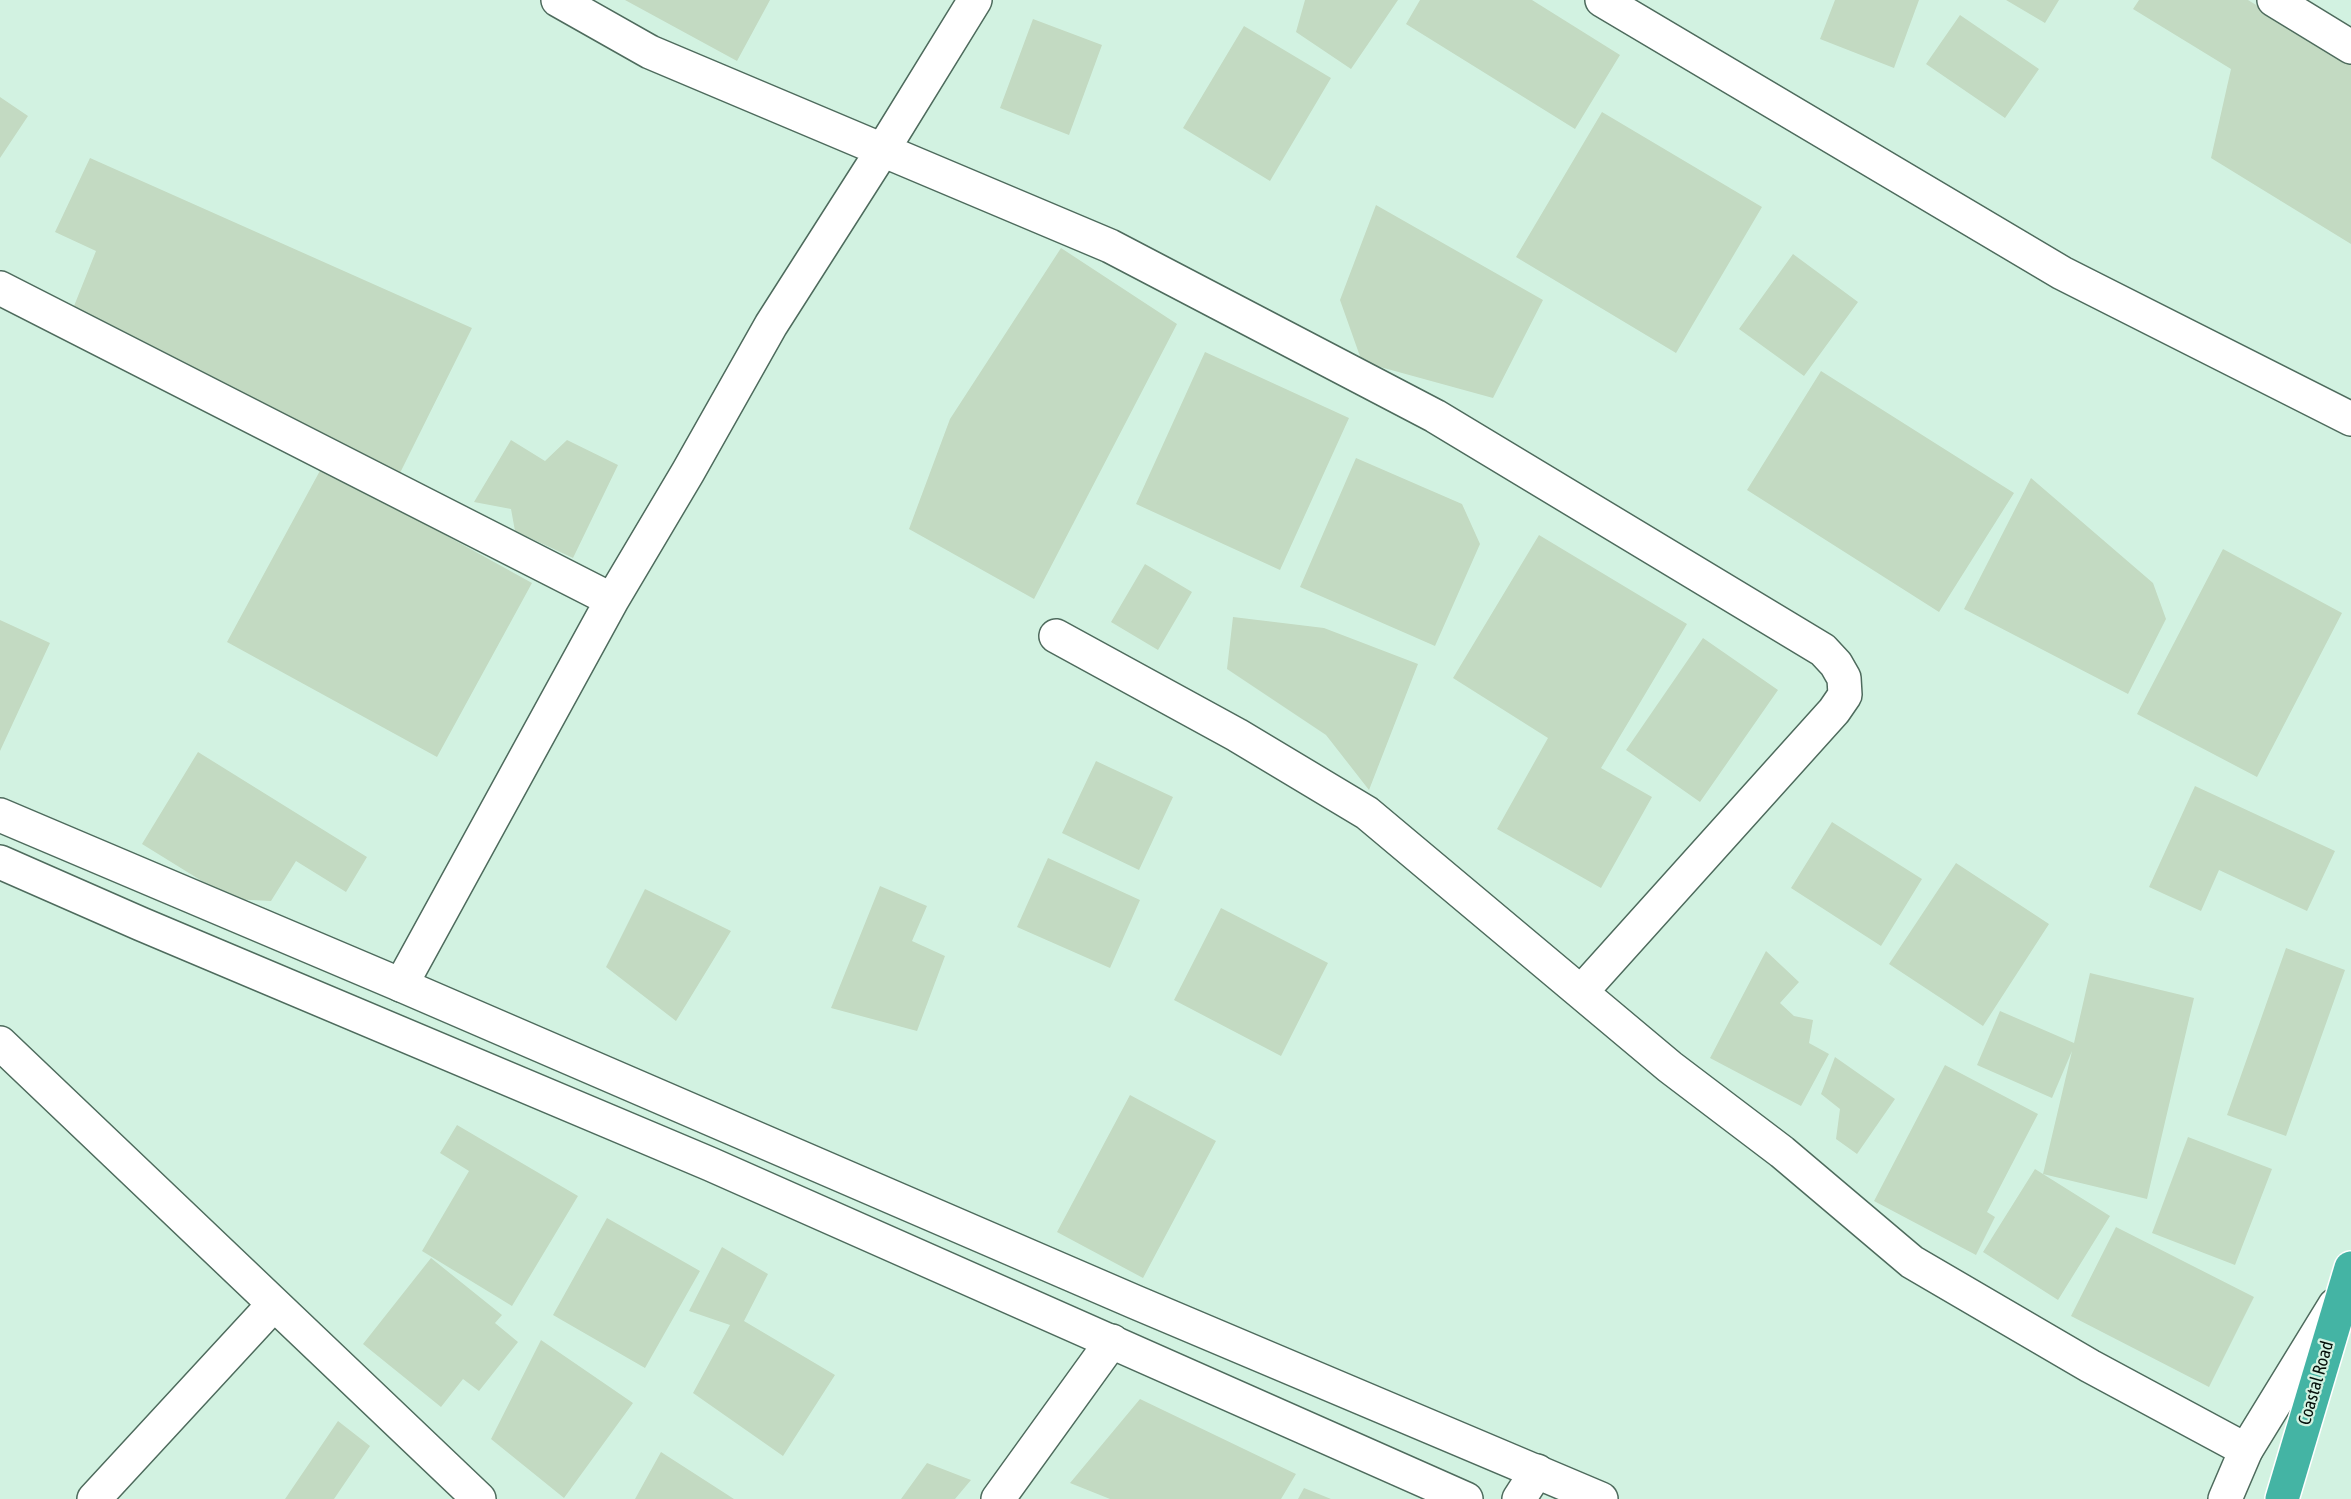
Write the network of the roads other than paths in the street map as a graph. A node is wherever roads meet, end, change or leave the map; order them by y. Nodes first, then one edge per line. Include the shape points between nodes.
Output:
1 (558, 0) edge
2 (975, 0) edge
3 (1602, 0) edge
4 (2274, 0) edge
5 (2351, 47) edge
6 (882, 151) junction
7 (0, 288) edge
8 (2351, 419) edge
9 (612, 600) junction
10 (1056, 636) dead end
11 (0, 815) edge
12 (0, 862) edge
13 (401, 985) junction
14 (1582, 991) junction
15 (0, 1043) edge
16 (2347, 1279) edge
17 (274, 1304) junction
18 (1112, 1341) junction
19 (2246, 1450) junction
20 (1537, 1471) junction
21 (1587, 1496) edge
22 (94, 1499) edge
23 (479, 1499) edge
24 (998, 1499) edge
25 (1466, 1499) edge
26 (1520, 1499) edge
27 (2225, 1499) edge
28 (2282, 1499) edge

1 - 6 street via 650,52
2 - 6 street
3 - 8 street via 2062,273
4 - 5 street
6 - 9 street via 771,326
6 - 14 street via 1110,246 1435,416 1823,650 1836,664 1844,678 1845,695 1834,711
7 - 9 street
9 - 13 street
10 - 14 street via 1237,735 1367,813
11 - 13 street
12 - 18 street via 710,1164
13 - 20 street
14 - 19 street via 1912,1262
15 - 17 street
16 - 19 street
16 - 28 highway, Coastal Road
17 - 22 street
17 - 23 street
18 - 24 street
18 - 25 street
19 - 27 street
20 - 21 street
20 - 26 street

